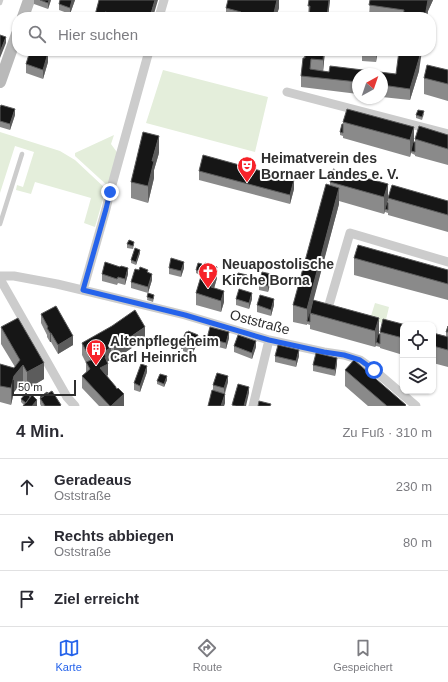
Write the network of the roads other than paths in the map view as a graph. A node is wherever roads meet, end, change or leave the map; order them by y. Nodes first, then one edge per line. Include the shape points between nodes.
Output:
1 (1, 0) edge
2 (29, 0) edge
3 (164, 0) edge
4 (0, 3) edge
5 (25, 12) edge
6 (160, 12) edge
7 (12, 48) edge
8 (148, 56) edge
9 (0, 82) edge
10 (287, 92) dead end
11 (448, 134) edge
12 (22, 154) dead end
13 (0, 224) edge
14 (448, 262) edge
15 (1, 280) edge
16 (83, 290) junction
17 (326, 315) edge
18 (269, 340) junction
19 (75, 406) edge
20 (252, 406) edge
21 (416, 406) edge

1 - 4 lane
2 - 5 street
3 - 6 street
7 - 9 street
8 - 16 street
10 - 11 street
12 - 13 lane
14 - 17 street via 350,234
15 - 16 street, Oststraße via 14,276
15 - 19 street via 67,397
16 - 18 street, Oststraße via 185,315
18 - 20 street
18 - 21 street, Oststraße via 360,360

